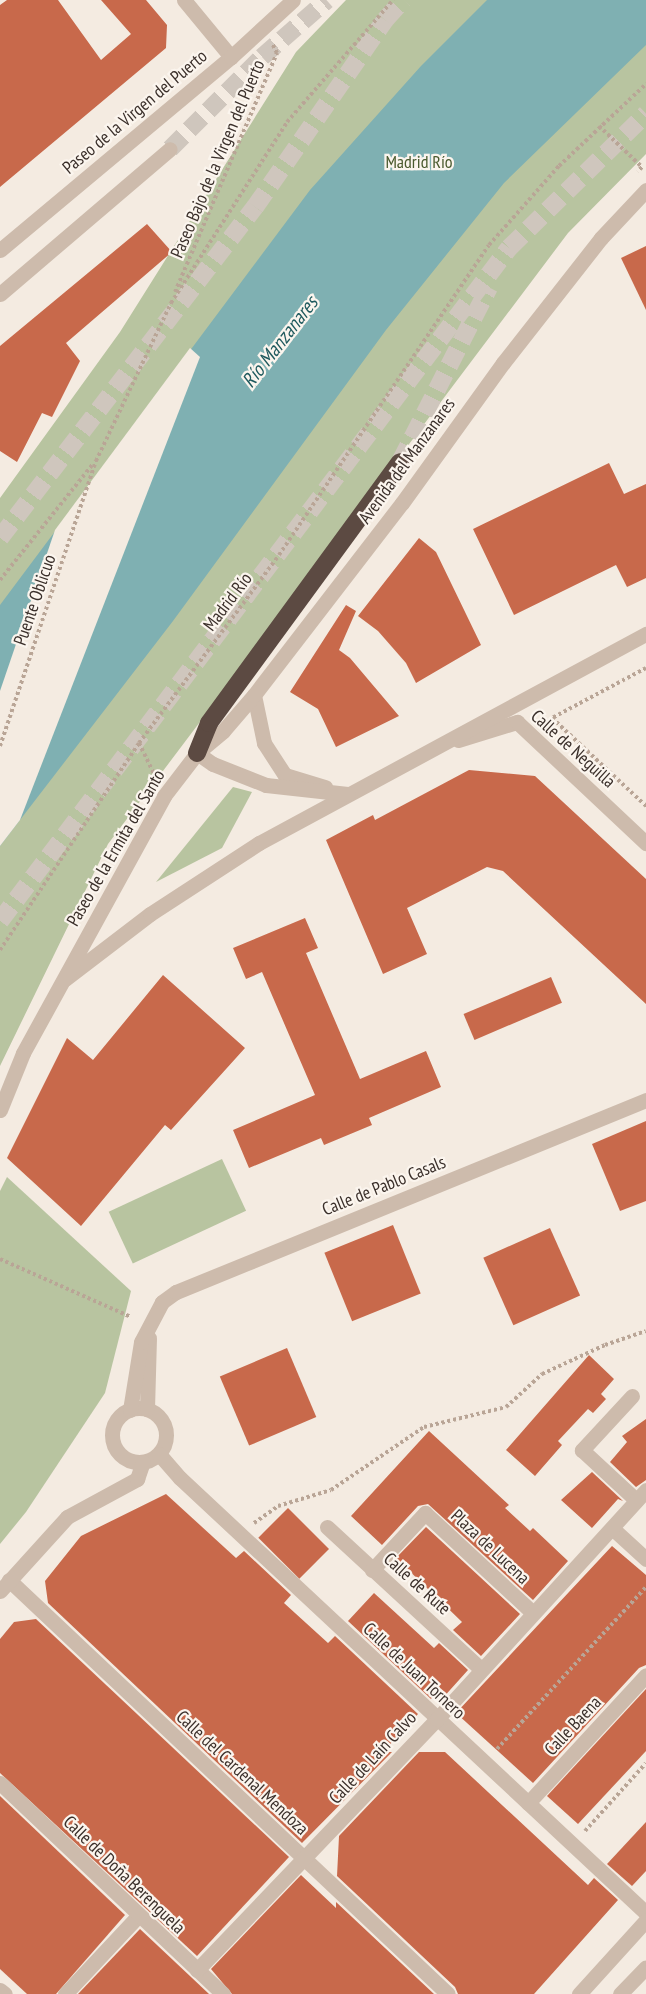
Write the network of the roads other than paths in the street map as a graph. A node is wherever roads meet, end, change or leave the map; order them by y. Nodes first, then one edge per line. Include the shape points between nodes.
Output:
1 (184, 0) edge
2 (293, 0) edge
3 (231, 57) junction
4 (170, 149) tunnel mouth
5 (646, 190) edge
6 (0, 250) edge
7 (0, 294) edge
8 (400, 462) tunnel mouth
9 (646, 634) edge
10 (254, 695) junction
11 (427, 750) junction
12 (197, 753) junction
13 (348, 794) junction
14 (646, 843) edge
15 (65, 979) junction
16 (646, 1100) edge
17 (0, 1110) edge
18 (149, 1323) junction
19 (632, 1396) dead end
20 (147, 1409) junction
21 (130, 1410) junction
22 (159, 1454) junction
23 (142, 1462) junction
24 (641, 1495) edge
25 (327, 1527) dead end
26 (612, 1528) junction
27 (646, 1559) edge
28 (372, 1570) junction
29 (4, 1586) edge
30 (533, 1613) junction
31 (481, 1669) junction
32 (646, 1675) edge
33 (437, 1719) junction
34 (0, 1783) edge
35 (528, 1803) junction
36 (305, 1858) junction
37 (646, 1913) edge
38 (138, 1916) junction
39 (646, 1920) edge
40 (646, 1967) edge
41 (197, 1970) junction
42 (0, 1990) edge
43 (4, 1994) edge
44 (65, 1994) edge
45 (223, 1994) edge
46 (448, 1994) edge
47 (579, 1994) edge
48 (621, 1994) edge

1 - 3 street
2 - 3 street, Paseo de la Virgen del Puerto
3 - 6 street, Paseo de la Virgen del Puerto
4 - 7 street
5 - 10 street, Avenida del Manzanares via 602,238 510,354
8 - 12 highway via 209,723
9 - 11 street, Paseo de la Ermita del Santo
10 - 12 street, Avenida del Manzanares via 223,731
10 - 13 street via 264,743 285,775
11 - 13 street, Paseo de la Ermita del Santo
11 - 14 street, Calle de Neguilla via 517,722
12 - 13 street via 213,764 266,785
12 - 15 street, Paseo de la Ermita del Santo via 164,796
13 - 15 street, Paseo de la Ermita del Santo via 249,849 150,914
15 - 17 street, Paseo de la Ermita del Santo via 23,1053
16 - 18 street, Calle de Pablo Casals via 176,1292 162,1302
18 - 20 street
18 - 21 street, Calle de Pablo Casals via 141,1342
19 - 24 street via 582,1450
20 - 21 street
20 - 22 street via 156,1413 166,1428
21 - 23 street via 116,1420 112,1437 126,1458
22 - 23 street
22 - 33 street, Calle de Juan Tornero
23 - 29 street via 137,1479 67,1516
24 - 26 street, Calle de Laín Calvo
25 - 28 street, Calle de Rute
26 - 27 street
26 - 30 street, Calle de Laín Calvo
28 - 30 street, Plaza de Lucena via 425,1513
28 - 31 street, Calle de Rute
29 - 36 street, Calle del Cardenal Mendoza
30 - 31 street, Calle de Laín Calvo
31 - 33 street, Calle de Laín Calvo
32 - 35 street, Calle Baena
33 - 35 street, Calle de Juan Tornero
33 - 36 street, Calle de Laín Calvo
34 - 38 street, Calle de Doña Berenguela
35 - 37 street, Calle de Juan Tornero
36 - 41 street, Calle de Laín Calvo
36 - 46 street, Calle del Cardenal Mendoza
38 - 41 street, Calle de Doña Berenguela
38 - 44 street
39 - 47 street
40 - 48 street
41 - 45 street, Calle de Doña Berenguela
42 - 43 street

